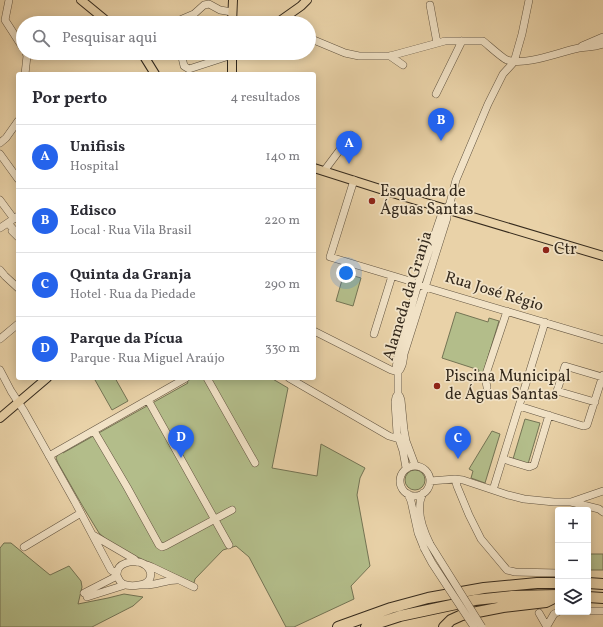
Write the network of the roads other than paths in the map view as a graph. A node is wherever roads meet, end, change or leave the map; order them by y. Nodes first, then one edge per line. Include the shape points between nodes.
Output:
1 (9, 0) edge
2 (81, 0) edge
3 (233, 0) edge
4 (307, 0) edge
5 (529, 0) edge
6 (211, 3) edge
7 (430, 5) dead end
8 (232, 12) junction
9 (100, 16) edge
10 (189, 16) edge
11 (232, 16) edge
12 (286, 16) edge
13 (16, 37) edge
14 (603, 38) edge
15 (316, 41) edge
16 (462, 41) junction
17 (437, 44) junction
18 (603, 44) edge
19 (580, 47) junction
20 (403, 53) junction
21 (390, 56) junction
22 (26, 60) edge
23 (146, 60) edge
24 (183, 60) edge
25 (215, 60) edge
26 (232, 60) edge
27 (514, 62) junction
28 (25, 72) edge
29 (154, 72) edge
30 (232, 72) edge
31 (436, 94) dead end
32 (16, 124) edge
33 (351, 135) dead end
34 (0, 143) edge
35 (0, 154) edge
36 (316, 169) edge
37 (324, 171) junction
38 (16, 176) edge
39 (354, 180) junction
40 (0, 200) edge
41 (447, 209) junction
42 (13, 219) edge
43 (0, 228) edge
44 (16, 229) edge
45 (16, 235) edge
46 (603, 256) edge
47 (0, 270) edge
48 (392, 276) junction
49 (418, 284) junction
50 (16, 286) edge
51 (425, 287) junction
52 (507, 311) junction
53 (545, 322) junction
54 (16, 326) edge
55 (316, 332) edge
56 (374, 334) dead end
57 (0, 339) edge
58 (603, 340) edge
59 (0, 370) edge
60 (398, 372) junction
61 (603, 376) edge
62 (45, 380) edge
63 (183, 380) edge
64 (208, 380) edge
65 (292, 380) edge
66 (487, 386) dead end
67 (601, 389) edge
68 (148, 400) junction
69 (19, 402) junction
70 (594, 402) junction
71 (520, 406) junction
72 (549, 415) junction
73 (0, 418) edge
74 (94, 431) junction
75 (402, 440) junction
76 (49, 456) junction
77 (503, 459) junction
78 (255, 463) dead end
79 (415, 466) junction
80 (406, 468) junction
81 (455, 479) junction
82 (430, 481) junction
83 (493, 490) junction
84 (603, 491) edge
85 (423, 493) junction
86 (408, 494) junction
87 (571, 502) junction
88 (232, 510) dead end
89 (603, 512) edge
90 (81, 513) junction
91 (215, 519) junction
92 (92, 535) junction
93 (229, 545) dead end
94 (427, 546) junction
95 (24, 547) dead end
96 (137, 562) junction
97 (147, 565) junction
98 (555, 572) edge
99 (117, 575) junction
100 (177, 580) junction
101 (555, 583) edge
102 (591, 583) edge
103 (603, 584) edge
104 (125, 585) junction
105 (142, 585) junction
106 (194, 587) dead end
107 (555, 596) edge
108 (591, 597) edge
109 (555, 598) edge
110 (603, 598) edge
111 (591, 611) edge
112 (603, 611) edge
113 (539, 613) dead end
114 (555, 614) edge
115 (338, 627) edge
116 (366, 627) edge
117 (444, 627) edge
118 (474, 627) edge
119 (482, 627) edge
120 (547, 627) edge

1 - 13 street via 5,20
2 - 9 main road
3 - 8 main road
4 - 12 main road
5 - 27 street
6 - 8 street via 220,10
6 - 10 street
7 - 17 street
8 - 11 main road
14 - 19 street
15 - 21 street via 351,55
16 - 17 street via 445,41
16 - 27 street via 483,41 505,59
16 - 31 street
17 - 20 street
18 - 19 street
19 - 27 street
20 - 21 street
20 - 21 street via 404,65
22 - 28 street
23 - 29 main road
24 - 25 street via 184,66 189,69
26 - 30 main road
27 - 41 street via 503,74 488,104 456,180
32 - 34 street
33 - 37 street
35 - 38 street
36 - 37 main road
37 - 39 main road
39 - 41 main road
39 - 48 street, Rua José Régio via 330,257
40 - 42 street
41 - 46 main road
41 - 49 street, Alameda da Granja via 440,216
41 - 51 street, Alameda da Granja via 447,218
42 - 43 street
42 - 44 street
44 - 45 street via 12,231
47 - 50 street
48 - 49 street, Rua José Régio
48 - 56 street
49 - 51 street, Rua José Régio
49 - 60 street, Alameda da Granja via 396,363
51 - 52 street, Rua José Régio
51 - 60 street, Alameda da Granja via 403,364
52 - 53 street, Rua José Régio
52 - 66 street via 485,377
53 - 58 street, Rua José Régio
53 - 71 street
54 - 57 street
55 - 60 street
59 - 69 street
60 - 75 street, Alameda da Granja via 398,394 395,402 398,432
61 - 67 street
61 - 70 street via 565,366 558,391
62 - 69 main road
63 - 68 street
64 - 78 street
65 - 75 street via 388,435
67 - 70 street
68 - 74 street
68 - 91 street
69 - 73 main road
69 - 76 street
70 - 72 street via 587,425
71 - 72 street
71 - 77 street
72 - 77 street via 534,465 529,467
74 - 76 street
74 - 91 street via 162,547
75 - 79 street, Alameda da Granja
75 - 80 street, Alameda da Granja
76 - 90 street
77 - 83 street
79 - 80 street
79 - 82 street via 424,469
80 - 86 street, Alameda da Granja via 400,476 400,482
81 - 82 street
81 - 83 street
81 - 98 street via 481,539 507,570
82 - 85 street, Alameda da Granja
83 - 87 street via 524,499
84 - 87 street
85 - 86 street via 413,496
85 - 94 street, Alameda da Granja via 420,512
86 - 94 street, Alameda da Granja via 418,533
87 - 89 street
88 - 91 street
90 - 92 street
90 - 95 street
91 - 93 street
92 - 96 street
92 - 99 street
94 - 118 street, Alameda da Granja, bridge via 432,563
94 - 119 street, Alameda da Granja, bridge
96 - 97 street
96 - 99 street via 122,565 118,568
97 - 100 street
97 - 105 street via 150,571 149,580
99 - 104 street
99 - 104 street via 85,595
100 - 105 street
100 - 106 street
101 - 115 highway via 484,588 435,597 391,608
102 - 103 highway
104 - 105 street
107 - 116 highway via 512,596 475,600 400,616
108 - 110 highway
109 - 117 highway via 546,602 462,615
111 - 112 street
113 - 120 street
114 - 120 street

